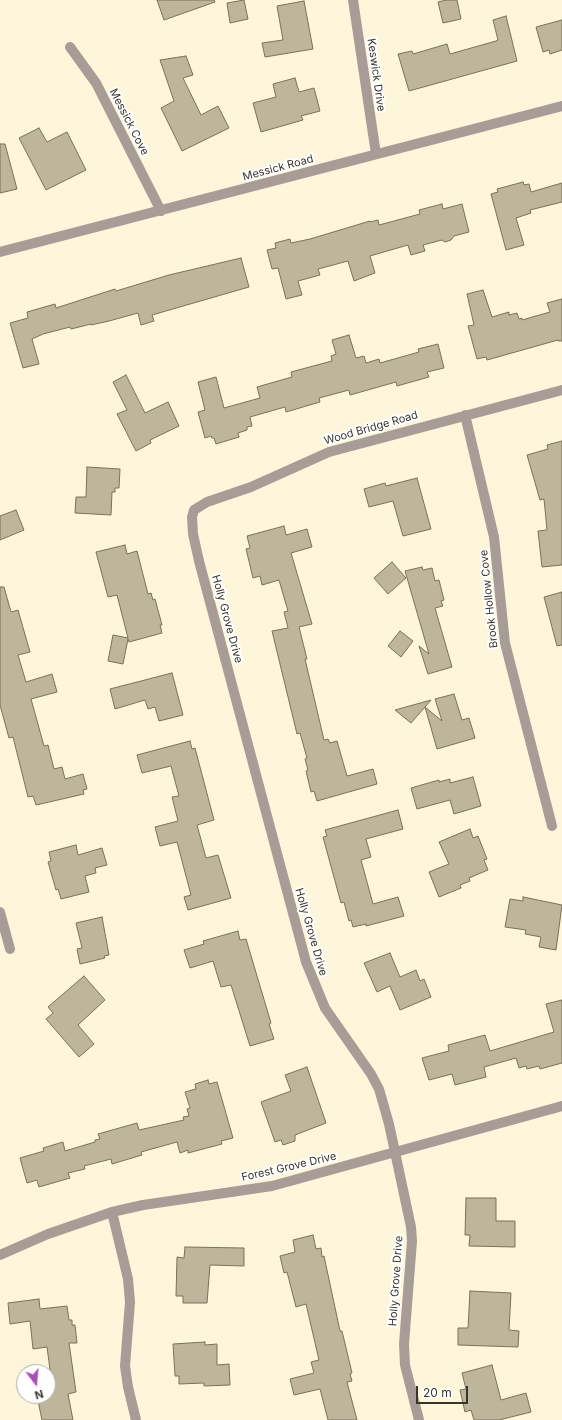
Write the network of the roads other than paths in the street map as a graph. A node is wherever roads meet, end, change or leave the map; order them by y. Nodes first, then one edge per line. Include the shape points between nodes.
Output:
1 (353, 0) edge
2 (70, 47) dead end
3 (562, 106) edge
4 (376, 154) junction
5 (161, 211) junction
6 (0, 252) edge
7 (562, 390) edge
8 (465, 415) junction
9 (194, 510) joint
10 (552, 826) dead end
11 (0, 912) edge
12 (10, 950) dead end
13 (562, 1106) edge
14 (396, 1152) junction
15 (112, 1212) junction
16 (0, 1255) edge
17 (136, 1420) edge
18 (419, 1420) edge

1 - 4 street, Keswick Drive
2 - 5 street, Messick Cove via 96,83
3 - 4 street, Messick Road
4 - 5 street, Messick Road
5 - 6 street, Messick Road
7 - 8 street, Wood Bridge Road
8 - 9 street, Wood Bridge Road via 329,452 251,487 206,502
8 - 10 street, Brook Hollow Cove via 494,536 505,643
9 - 14 street, Holly Grove Drive via 192,534 306,962 325,1008 362,1058 376,1084 385,1106
11 - 12 street
13 - 14 street, Forest Grove Drive
14 - 15 street, Forest Grove Drive via 272,1186
14 - 18 street, Holly Grove Drive via 409,1210 412,1241 404,1322 405,1366
15 - 16 street, Forest Grove Drive via 48,1234
15 - 17 street via 128,1278 130,1302 125,1366

